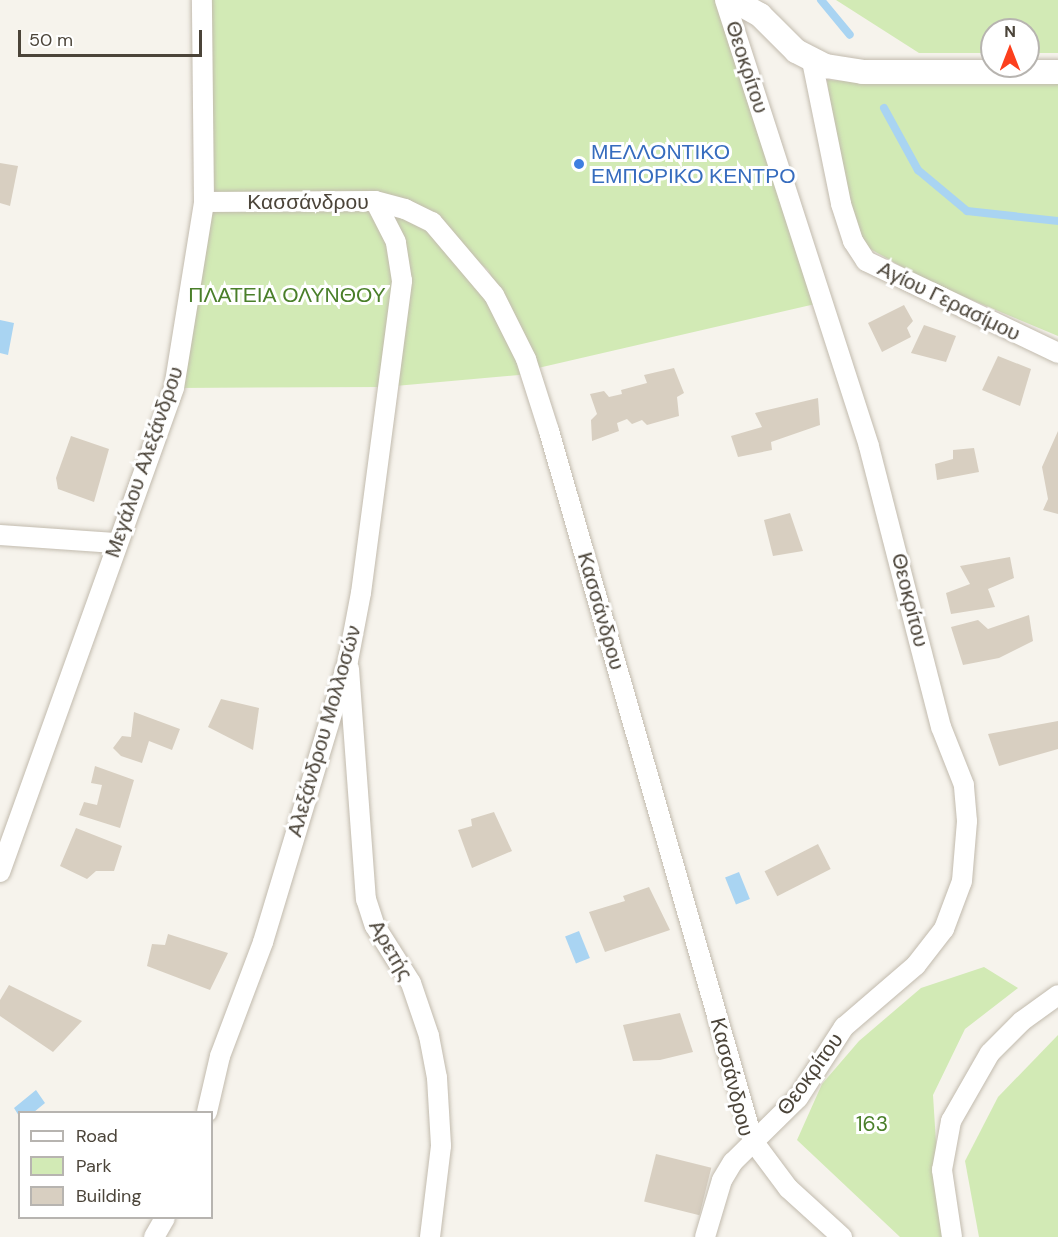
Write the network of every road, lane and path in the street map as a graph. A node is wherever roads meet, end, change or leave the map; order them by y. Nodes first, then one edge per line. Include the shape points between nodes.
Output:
1 (202, 0) edge
2 (725, 0) edge
3 (733, 0) edge
4 (812, 61) junction
5 (1058, 72) edge
6 (375, 201) junction
7 (204, 202) junction
8 (1058, 353) edge
9 (0, 535) edge
10 (116, 543) junction
11 (348, 661) junction
12 (0, 872) edge
13 (1058, 995) edge
14 (207, 1111) edge
15 (753, 1141) junction
16 (164, 1219) edge
17 (154, 1237) edge
18 (430, 1237) edge
19 (705, 1237) edge
20 (842, 1237) edge
21 (952, 1237) edge

1 - 7 street, Μεγάλου Αλεξάνδρου
2 - 15 street, Θεοκρίτου via 869,446 937,713 964,784 967,809 962,881 944,929 916,965 844,1027 798,1098
3 - 4 street via 760,15 781,41
4 - 5 street via 863,72
4 - 8 street, Αγίου Γερασίμου via 841,204 853,241 866,261
6 - 7 street, Κασσάνδρου
6 - 11 street, Αλεξάνδρου Μολλοσών via 396,242 402,281 375,503
6 - 15 street, Κασσάνδρου via 432,222 479,273 526,359
7 - 10 street, Μεγάλου Αλεξάνδρου via 174,388
9 - 10 street
10 - 12 street, Μεγάλου Αλεξάνδρου
11 - 14 street, Αλεξάνδρου Μολλοσών via 263,942 220,1056
11 - 18 street, Αρετής via 366,899 375,927 411,983 429,1036 437,1078 441,1146
13 - 21 street via 1028,1016 990,1053 971,1080 951,1121 942,1170
15 - 19 street, Κασσάνδρου via 722,1180
15 - 20 street via 788,1188
16 - 17 street

